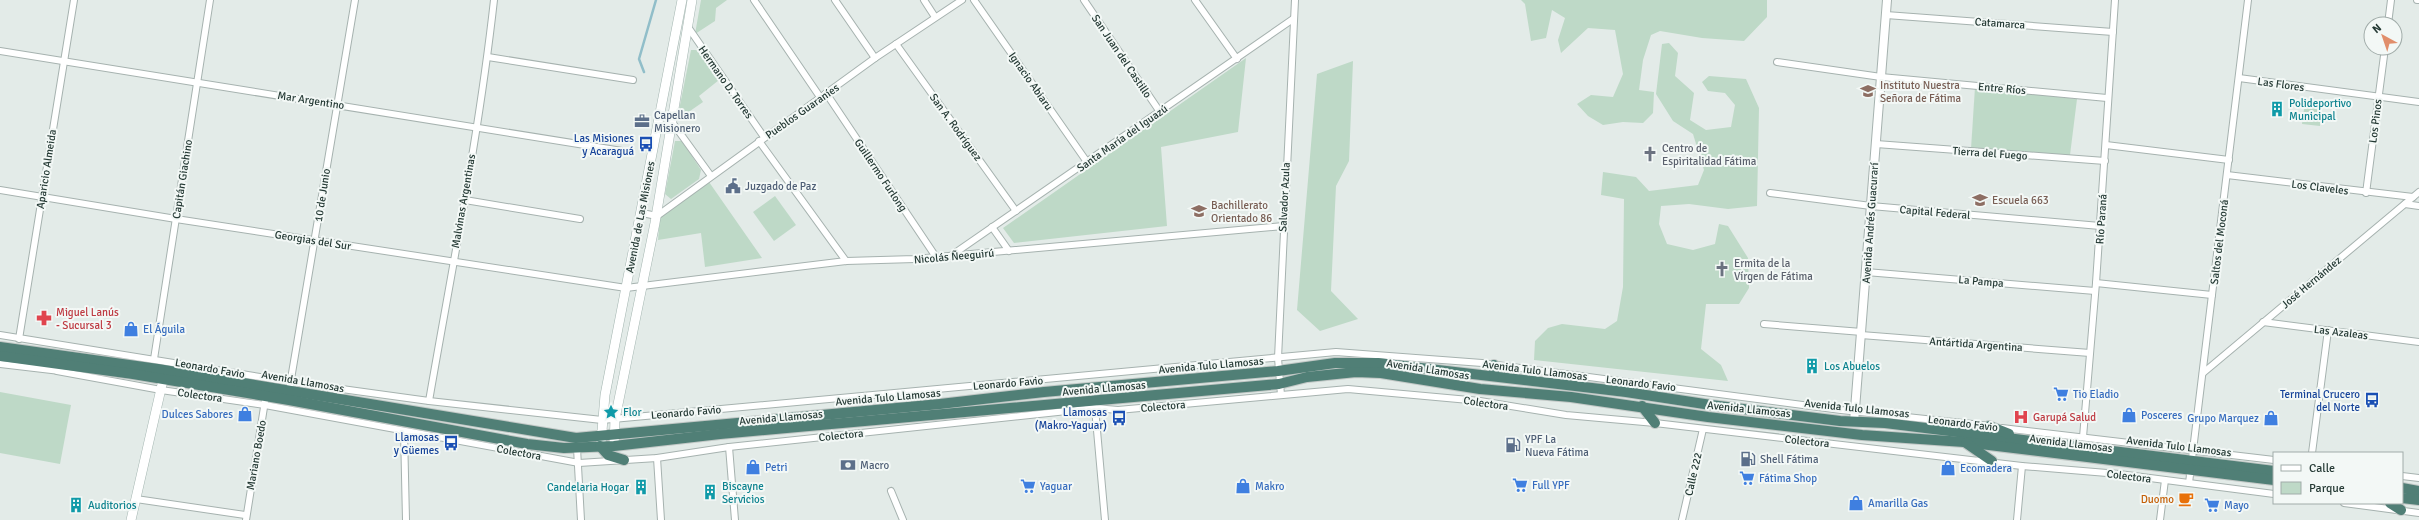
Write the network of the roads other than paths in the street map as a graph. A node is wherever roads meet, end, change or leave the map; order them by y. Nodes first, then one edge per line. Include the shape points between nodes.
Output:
1 (74, 0) edge
2 (210, 0) edge
3 (355, 0) edge
4 (494, 0) edge
5 (682, 0) edge
6 (692, 0) edge
7 (754, 0) edge
8 (835, 0) edge
9 (924, 0) edge
10 (962, 0) edge
11 (974, 0) edge
12 (1084, 0) edge
13 (1195, 0) edge
14 (1295, 0) edge
15 (1887, 0) edge
16 (2115, 0) edge
17 (2248, 0) edge
18 (2391, 0) edge
19 (1886, 15) junction
20 (2389, 16) edge
21 (935, 17) junction
22 (1293, 19) junction
23 (688, 27) junction
24 (2113, 32) junction
25 (896, 44) junction
26 (0, 51) edge
27 (2384, 56) edge
28 (488, 57) junction
29 (875, 58) junction
30 (1237, 59) junction
31 (64, 62) junction
32 (1777, 62) dead end
33 (1881, 77) junction
34 (2239, 78) junction
35 (633, 80) dead end
36 (198, 82) junction
37 (826, 93) junction
38 (2378, 97) junction
39 (820, 98) junction
40 (2107, 98) junction
41 (2419, 102) edge
42 (338, 104) junction
43 (1160, 112) junction
44 (672, 122) junction
45 (476, 126) junction
46 (762, 139) junction
47 (1876, 144) junction
48 (2106, 145) junction
49 (622, 151) dead end
50 (2229, 160) junction
51 (2105, 161) junction
52 (1087, 162) junction
53 (2227, 175) junction
54 (710, 176) junction
55 (0, 190) edge
56 (2419, 192) edge
57 (1770, 193) dead end
58 (2366, 193) junction
59 (42, 196) junction
60 (2413, 198) junction
61 (465, 200) junction
62 (2405, 204) junction
63 (1871, 206) junction
64 (2419, 206) edge
65 (1016, 211) junction
66 (642, 213) junction
67 (656, 216) junction
68 (176, 219) junction
69 (580, 219) dead end
70 (1283, 226) junction
71 (2100, 226) junction
72 (992, 227) junction
73 (315, 240) junction
74 (1009, 251) junction
75 (951, 256) junction
76 (936, 257) junction
77 (846, 261) junction
78 (453, 262) junction
79 (1866, 272) junction
80 (2096, 283) junction
81 (642, 284) junction
82 (626, 288) junction
83 (2095, 291) junction
84 (2212, 296) junction
85 (2263, 322) junction
86 (1764, 324) dead end
87 (2328, 330) junction
88 (1861, 334) junction
89 (0, 335) edge
90 (19, 339) junction
91 (2419, 342) edge
92 (0, 346) edge
93 (101, 352) junction
94 (2090, 353) junction
95 (0, 356) edge
96 (1278, 358) junction
97 (154, 359) junction
98 (0, 364) edge
99 (1494, 365) junction
100 (118, 368) junction
101 (57, 370) junction
102 (1278, 371) junction
103 (2203, 373) junction
104 (1494, 376) junction
105 (1279, 384) junction
106 (162, 385) junction
107 (290, 386) junction
108 (1281, 395) junction
109 (265, 400) junction
110 (429, 401) junction
111 (1642, 406) junction
112 (1096, 408) junction
113 (1856, 411) junction
114 (615, 419) junction
115 (602, 420) junction
116 (1854, 422) junction
117 (1656, 423) junction
118 (1989, 426) junction
119 (1703, 429) junction
120 (404, 431) junction
121 (614, 434) junction
122 (1853, 434) junction
123 (601, 435) junction
124 (2083, 437) junction
125 (2024, 440) junction
126 (1964, 442) junction
127 (1852, 445) junction
128 (600, 446) junction
129 (614, 446) junction
130 (729, 447) junction
131 (577, 448) junction
132 (2312, 452) edge
133 (657, 458) junction
134 (2192, 459) junction
135 (624, 460) junction
136 (2273, 460) edge
137 (1992, 461) junction
138 (579, 463) junction
139 (2022, 466) junction
140 (2273, 471) edge
141 (2403, 476) edge
142 (2419, 478) edge
143 (2164, 480) junction
144 (2273, 480) edge
145 (2189, 483) junction
146 (2403, 488) edge
147 (891, 491) dead end
148 (2419, 491) edge
149 (2273, 494) edge
150 (2403, 498) edge
151 (136, 499) junction
152 (2419, 500) edge
153 (2352, 504) edge
154 (2392, 504) edge
155 (2401, 510) junction
156 (2419, 513) edge
157 (246, 517) edge
158 (131, 520) edge
159 (406, 520) edge
160 (581, 520) edge
161 (661, 520) edge
162 (735, 520) edge
163 (903, 520) edge
164 (1105, 520) edge
165 (1682, 520) edge
166 (2017, 520) edge
167 (2160, 520) edge

1 - 31 street, Aparicio Almeida
2 - 36 street, Capitán Giachino
3 - 42 street, 10 de Junio
4 - 28 street, Malvinas Argentinas
5 - 66 main road, Avenida de Las Misiones
6 - 23 main road, Avenida de Las Misiones
7 - 39 street
8 - 29 street
9 - 21 street
10 - 21 street, Pueblos Guaraníes
11 - 52 street, Ignacio Abiaru
12 - 43 street, San Juan del Castillo
13 - 30 street
14 - 22 street, Salvador Azula
15 - 19 street, Avenida Andrés Guacurarí
16 - 24 street, Río Paraná
17 - 34 street, Saltos del Moconá
18 - 20 street
19 - 24 street, Catamarca
19 - 33 street, Avenida Andrés Guacurarí
21 - 25 street, Pueblos Guaraníes
22 - 30 street, Santa María del Iguazú
22 - 70 street, Salvador Azula
23 - 44 main road, Avenida de Las Misiones
23 - 46 street, Hermano D. Torres
24 - 40 street, Río Paraná
25 - 29 street, Pueblos Guaraníes
25 - 65 street, San A. Rodríguez
26 - 31 street, Mar Argentino
27 - 38 street, Los Pinos
28 - 35 street
28 - 45 street, Malvinas Argentinas
29 - 37 street, Pueblos Guaraníes
30 - 43 street, Santa María del Iguazú
31 - 36 street, Mar Argentino
31 - 59 street, Aparicio Almeida
32 - 33 street, Entre Ríos
33 - 40 street, Entre Ríos
33 - 47 street, Avenida Andrés Guacurarí
34 - 38 street, Las Flores
34 - 50 street, Saltos del Moconá
36 - 42 street, Mar Argentino
36 - 68 street, Capitán Giachino
37 - 39 street, Pueblos Guaraníes
37 - 76 street, Guillermo Furlong
38 - 41 street, Las Flores
38 - 58 street, Los Pinos
39 - 46 street, Pueblos Guaraníes
40 - 48 street, Río Paraná
42 - 45 street, Mar Argentino
42 - 73 street, 10 de Junio
43 - 52 street, Santa María del Iguazú
44 - 54 street
44 - 67 main road, Avenida de Las Misiones
45 - 49 street, Mar Argentino
45 - 61 street, Malvinas Argentinas
46 - 54 street, Pueblos Guaraníes
46 - 77 street, Hermano D. Torres
47 - 51 street, Tierra del Fuego
47 - 63 street, Avenida Andrés Guacurarí
48 - 50 street
48 - 51 street, Río Paraná
50 - 53 street, Saltos del Moconá
51 - 71 street, Río Paraná
52 - 65 street, Santa María del Iguazú
53 - 58 street, Los Claveles
53 - 84 street, Saltos del Moconá
54 - 67 street, Pueblos Guaraníes
55 - 59 street, Georgias del Sur
56 - 60 street, José Hernández
57 - 63 street, Capital Federal
58 - 60 street, Los Claveles
59 - 68 street, Georgias del Sur
59 - 90 street, Aparicio Almeida
60 - 62 street, José Hernández
61 - 69 street
61 - 78 street, Malvinas Argentinas
62 - 64 street
62 - 85 street, José Hernández
63 - 71 street, Capital Federal
63 - 79 street, Avenida Andrés Guacurarí
65 - 72 street, Santa María del Iguazú
66 - 67 street
66 - 82 main road, Avenida de Las Misiones
67 - 81 main road, Avenida de Las Misiones
68 - 73 street, Georgias del Sur
68 - 97 street, Capitán Giachino
70 - 74 street, Nicolás Ñeeguirú
70 - 96 street, Salvador Azula
71 - 80 street, Río Paraná
72 - 74 street
72 - 75 street, Santa María del Iguazú
73 - 78 street, Georgias del Sur
73 - 107 street, 10 de Junio
74 - 75 street, Nicolás Ñeeguirú
75 - 76 street, Nicolás Ñeeguirú
76 - 77 street, Nicolás Ñeeguirú
77 - 81 street, Nicolás Ñeeguirú
78 - 82 street, Georgias del Sur
78 - 110 street, Malvinas Argentinas
79 - 83 street, La Pampa
79 - 88 street, Avenida Andrés Guacurarí
80 - 83 street, Río Paraná
80 - 84 street
81 - 82 street, Nicolás Ñeeguirú
81 - 114 main road, Avenida de Las Misiones
82 - 115 main road, Avenida de Las Misiones
83 - 94 street, Río Paraná
84 - 103 street, Saltos del Moconá
85 - 87 street, Las Azaleas
85 - 103 street, José Hernández
86 - 88 street, Antártida Argentina
87 - 91 street, Las Azaleas
87 - 132 street
88 - 94 street, Antártida Argentina
88 - 113 street, Avenida Andrés Guacurarí
89 - 90 street
90 - 93 street
92 - 100 highway, Avenida Llamosas
93 - 97 street, Leonardo Favio
93 - 100 street
94 - 124 street, Río Paraná
95 - 100 highway, Avenida Llamosas
96 - 99 street, Leonardo Favio via 1336,352
96 - 102 street, Salvador Azula
96 - 114 street, Leonardo Favio
97 - 107 street, Leonardo Favio
98 - 101 street
99 - 104 highway
99 - 113 street, Leonardo Favio
100 - 101 street via 110,374
100 - 106 highway, Avenida Llamosas
100 - 107 highway, Avenida Llamosas
101 - 106 street
102 - 104 highway, Avenida Tulo Llamosas via 1334,363 1378,363
102 - 105 street, Salvador Azula
102 - 121 highway, Avenida Tulo Llamosas
103 - 134 street, Saltos del Moconá
104 - 116 highway, Avenida Tulo Llamosas via 1626,392 1711,406
105 - 108 street, Salvador Azula
105 - 111 highway, Avenida Llamosas via 1307,377 1356,372 1381,373 1480,389
105 - 129 highway, Avenida Llamosas via 720,434
106 - 109 highway, Avenida Llamosas
106 - 151 main road
107 - 110 street, Leonardo Favio
107 - 123 highway, Avenida Llamosas via 576,438
108 - 112 street, Colectora via 1118,410
108 - 117 street, Colectora via 1348,389 1480,401 1566,415
109 - 120 street, Colectora
109 - 131 highway, Avenida Llamosas via 543,447
109 - 157 street, Mariano Boedo
110 - 115 street, Leonardo Favio
111 - 117 highway
111 - 122 highway, Avenida Llamosas via 1708,417
112 - 130 street, Colectora
112 - 164 street
113 - 116 street, Avenida Andrés Guacurarí
113 - 118 street, Leonardo Favio
114 - 115 street, Leonardo Favio
114 - 121 main road, Avenida de Las Misiones
115 - 123 main road, Avenida de Las Misiones
116 - 122 street, Avenida Andrés Guacurarí
116 - 125 highway, Avenida Tulo Llamosas via 1885,423
117 - 119 street, Colectora
118 - 124 street, Leonardo Favio
118 - 125 highway
119 - 127 street, Colectora
119 - 165 street, Calle 222
120 - 138 street, Colectora
120 - 159 street
121 - 123 highway, Avenida Tulo Llamosas
121 - 129 main road, Avenida de Las Misiones
122 - 126 highway, Avenida Llamosas
122 - 127 street, Avenida Andrés Guacurarí
123 - 128 main road, Avenida de Las Misiones
124 - 134 street, Leonardo Favio
125 - 134 highway, Avenida Tulo Llamosas
126 - 134 highway, Avenida Llamosas
126 - 137 highway
127 - 137 street, Colectora
128 - 129 highway, Avenida Llamosas
128 - 131 highway, Avenida Llamosas
128 - 135 highway via 608,455
130 - 133 street, Colectora
130 - 162 street
131 - 138 street
133 - 135 street, Colectora
133 - 161 street
134 - 136 street, Leonardo Favio
134 - 140 highway, Avenida Tulo Llamosas
134 - 144 highway, Avenida Llamosas
134 - 145 street, Saltos del Moconá
135 - 138 street, Colectora
137 - 139 street, Colectora
138 - 160 street
139 - 143 street, Colectora
139 - 166 street
141 - 142 street
143 - 145 street, Colectora
143 - 167 street
145 - 149 street, Colectora
146 - 148 highway
147 - 163 street
150 - 152 highway
151 - 157 street
151 - 158 main road
153 - 155 street
154 - 155 highway
155 - 156 street

